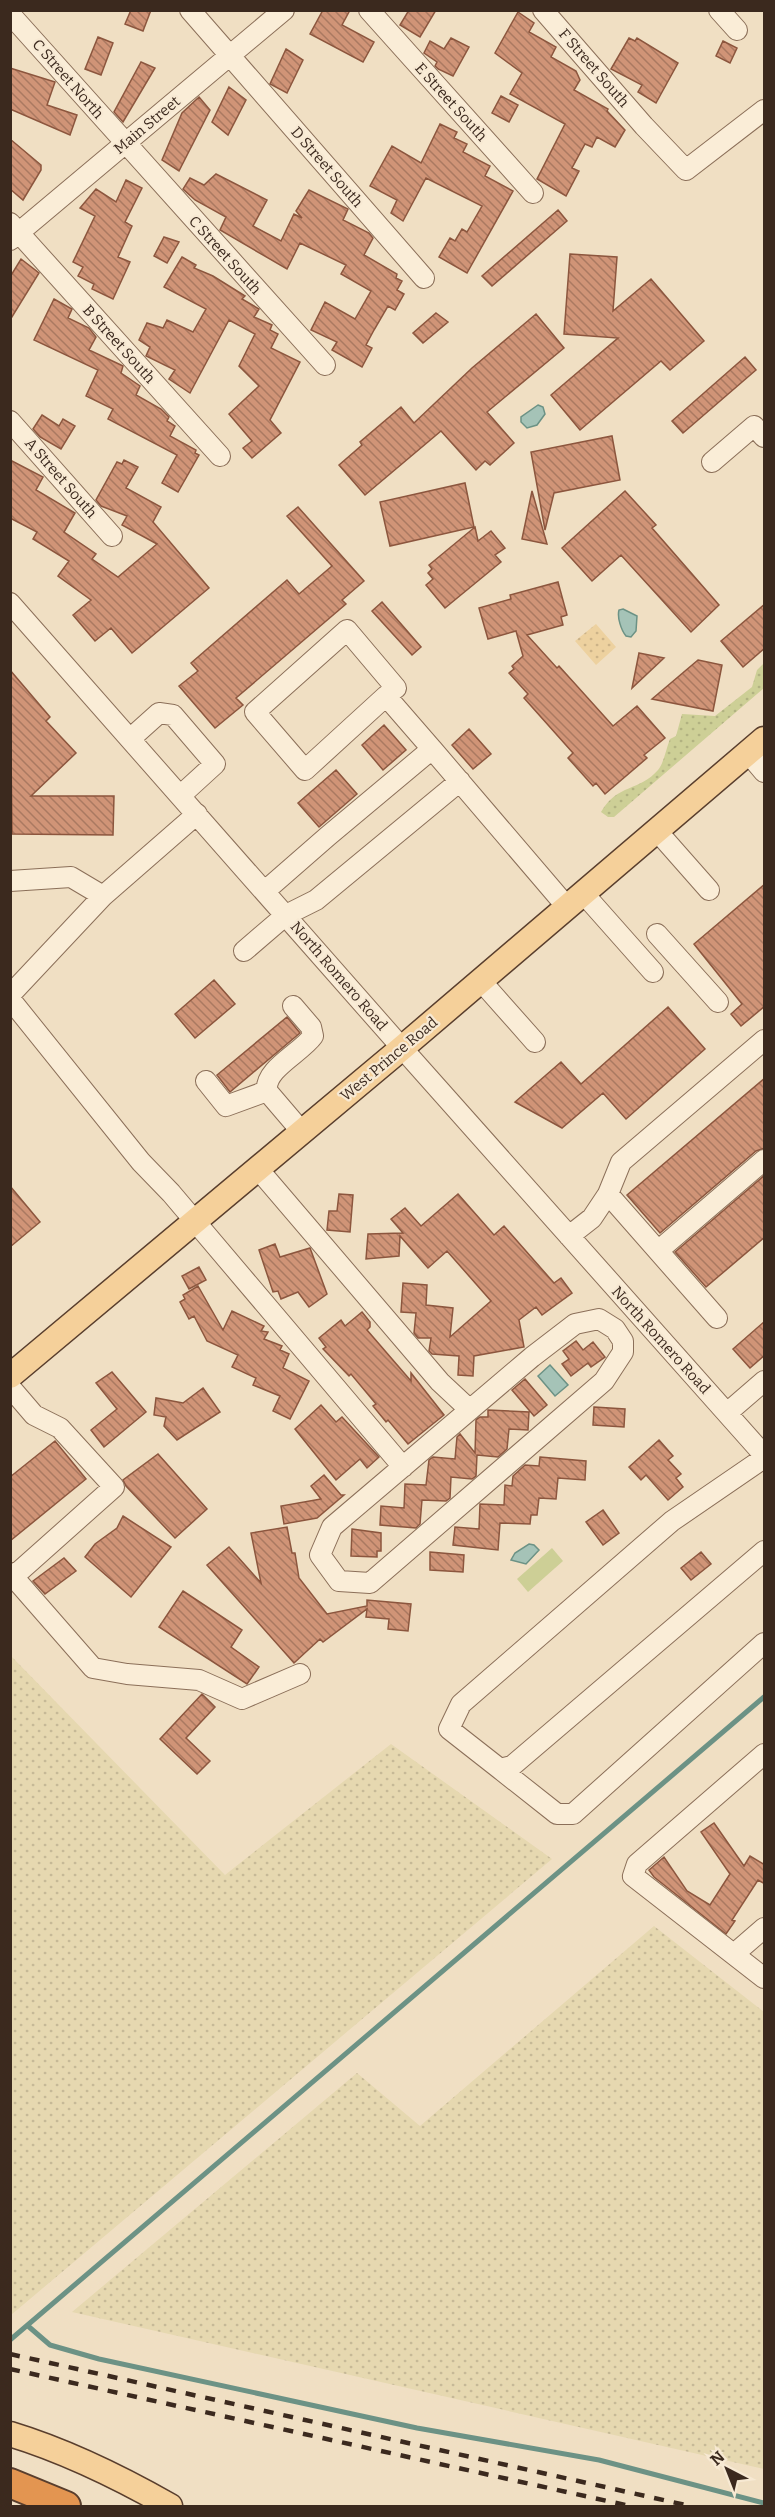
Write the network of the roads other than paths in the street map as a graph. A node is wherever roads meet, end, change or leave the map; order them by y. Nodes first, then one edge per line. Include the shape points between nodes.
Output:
1 (190, 10) edge
2 (284, 10) edge
3 (369, 10) edge
4 (543, 10) edge
5 (719, 10) edge
6 (10, 14) edge
7 (737, 30) dead end
8 (229, 56) junction
9 (765, 110) edge
10 (125, 144) junction
11 (533, 193) dead end
12 (13, 232) edge
13 (424, 278) dead end
14 (326, 365) dead end
15 (10, 421) edge
16 (765, 437) edge
17 (220, 456) dead end
18 (712, 462) dead end
19 (112, 536) dead end
20 (10, 603) edge
21 (386, 696) junction
22 (130, 739) junction
23 (756, 746) edge
24 (432, 749) junction
25 (765, 772) edge
26 (460, 781) junction
27 (180, 796) junction
28 (197, 814) junction
29 (657, 831) junction
30 (10, 881) edge
31 (709, 890) dead end
32 (265, 891) junction
33 (103, 896) junction
34 (575, 900) junction
35 (286, 915) junction
36 (657, 934) dead end
37 (244, 951) dead end
38 (654, 972) dead end
39 (481, 981) junction
40 (10, 997) edge
41 (718, 1002) dead end
42 (293, 1006) dead end
43 (765, 1040) edge
44 (535, 1042) dead end
45 (402, 1048) junction
46 (206, 1082) dead end
47 (267, 1090) junction
48 (302, 1132) junction
49 (765, 1160) edge
50 (258, 1169) junction
51 (608, 1194) junction
52 (194, 1222) junction
53 (569, 1236) junction
54 (659, 1250) junction
55 (635, 1310) junction
56 (717, 1318) dead end
57 (615, 1329) junction
58 (10, 1376) edge
59 (765, 1381) edge
60 (10, 1387) edge
61 (470, 1410) junction
62 (727, 1413) junction
63 (765, 1457) edge
64 (403, 1467) junction
65 (765, 1551) edge
66 (12, 1575) edge
67 (765, 1643) edge
68 (300, 1674) dead end
69 (765, 1754) edge
70 (500, 1769) junction
71 (765, 1928) edge
72 (734, 1954) junction
73 (765, 1978) edge
74 (10, 2434) edge
75 (10, 2483) edge
76 (66, 2506) edge
77 (170, 2506) edge

1 - 8 street, D Street South
2 - 8 street, Main Street
3 - 11 street, E Street South
4 - 9 street, F Street South via 686,170
5 - 7 street
6 - 10 street, C Street North
8 - 10 street, Main Street
8 - 13 street, D Street South
10 - 12 street, Main Street
10 - 14 street, C Street South
12 - 17 street, B Street South
15 - 19 street, A Street South
16 - 18 street via 754,426
20 - 22 street, North Romero Road
21 - 21 street via 305,770 255,712 347,630 396,688
21 - 24 street
22 - 27 street, North Romero Road
22 - 27 street via 159,713 173,715 215,764
23 - 25 street
23 - 29 main road, West Prince Road
24 - 26 street
24 - 32 street
26 - 34 street
26 - 35 street via 316,900
27 - 28 street, North Romero Road
28 - 32 street, North Romero Road
28 - 33 street
29 - 31 street
29 - 34 main road, West Prince Road
30 - 33 street via 71,877
32 - 35 street, North Romero Road
33 - 40 street
34 - 38 street
34 - 39 main road, West Prince Road
35 - 37 street
35 - 45 street, North Romero Road
36 - 41 street
39 - 44 street
39 - 45 main road, West Prince Road
40 - 52 street via 141,1162
42 - 47 street via 311,1027 313,1036 269,1075
43 - 51 street via 621,1162
45 - 48 main road, West Prince Road
45 - 53 street, North Romero Road
46 - 47 street via 226,1106
47 - 48 street
48 - 50 main road, West Prince Road
49 - 54 street
50 - 52 main road, West Prince Road
50 - 61 street via 440,1382
51 - 53 street via 592,1218
51 - 54 street
52 - 58 main road, West Prince Road
52 - 64 street
53 - 55 street, North Romero Road
54 - 56 street
55 - 57 street
55 - 62 street, North Romero Road
57 - 61 street via 599,1319 575,1324
57 - 64 street via 623,1341 622,1352 604,1381 370,1583 339,1581 320,1555 332,1527
59 - 62 street
60 - 66 street via 34,1415 60,1428 114,1487
61 - 64 street
62 - 63 street, North Romero Road
63 - 70 street via 672,1521 462,1704 449,1729
65 - 70 street via 512,1766
66 - 68 street via 93,1668 199,1680 242,1699
67 - 70 street via 573,1814 558,1814
69 - 72 street via 637,1864 633,1876
71 - 72 street
72 - 73 street
74 - 77 main road via 122,2478
75 - 76 highway

